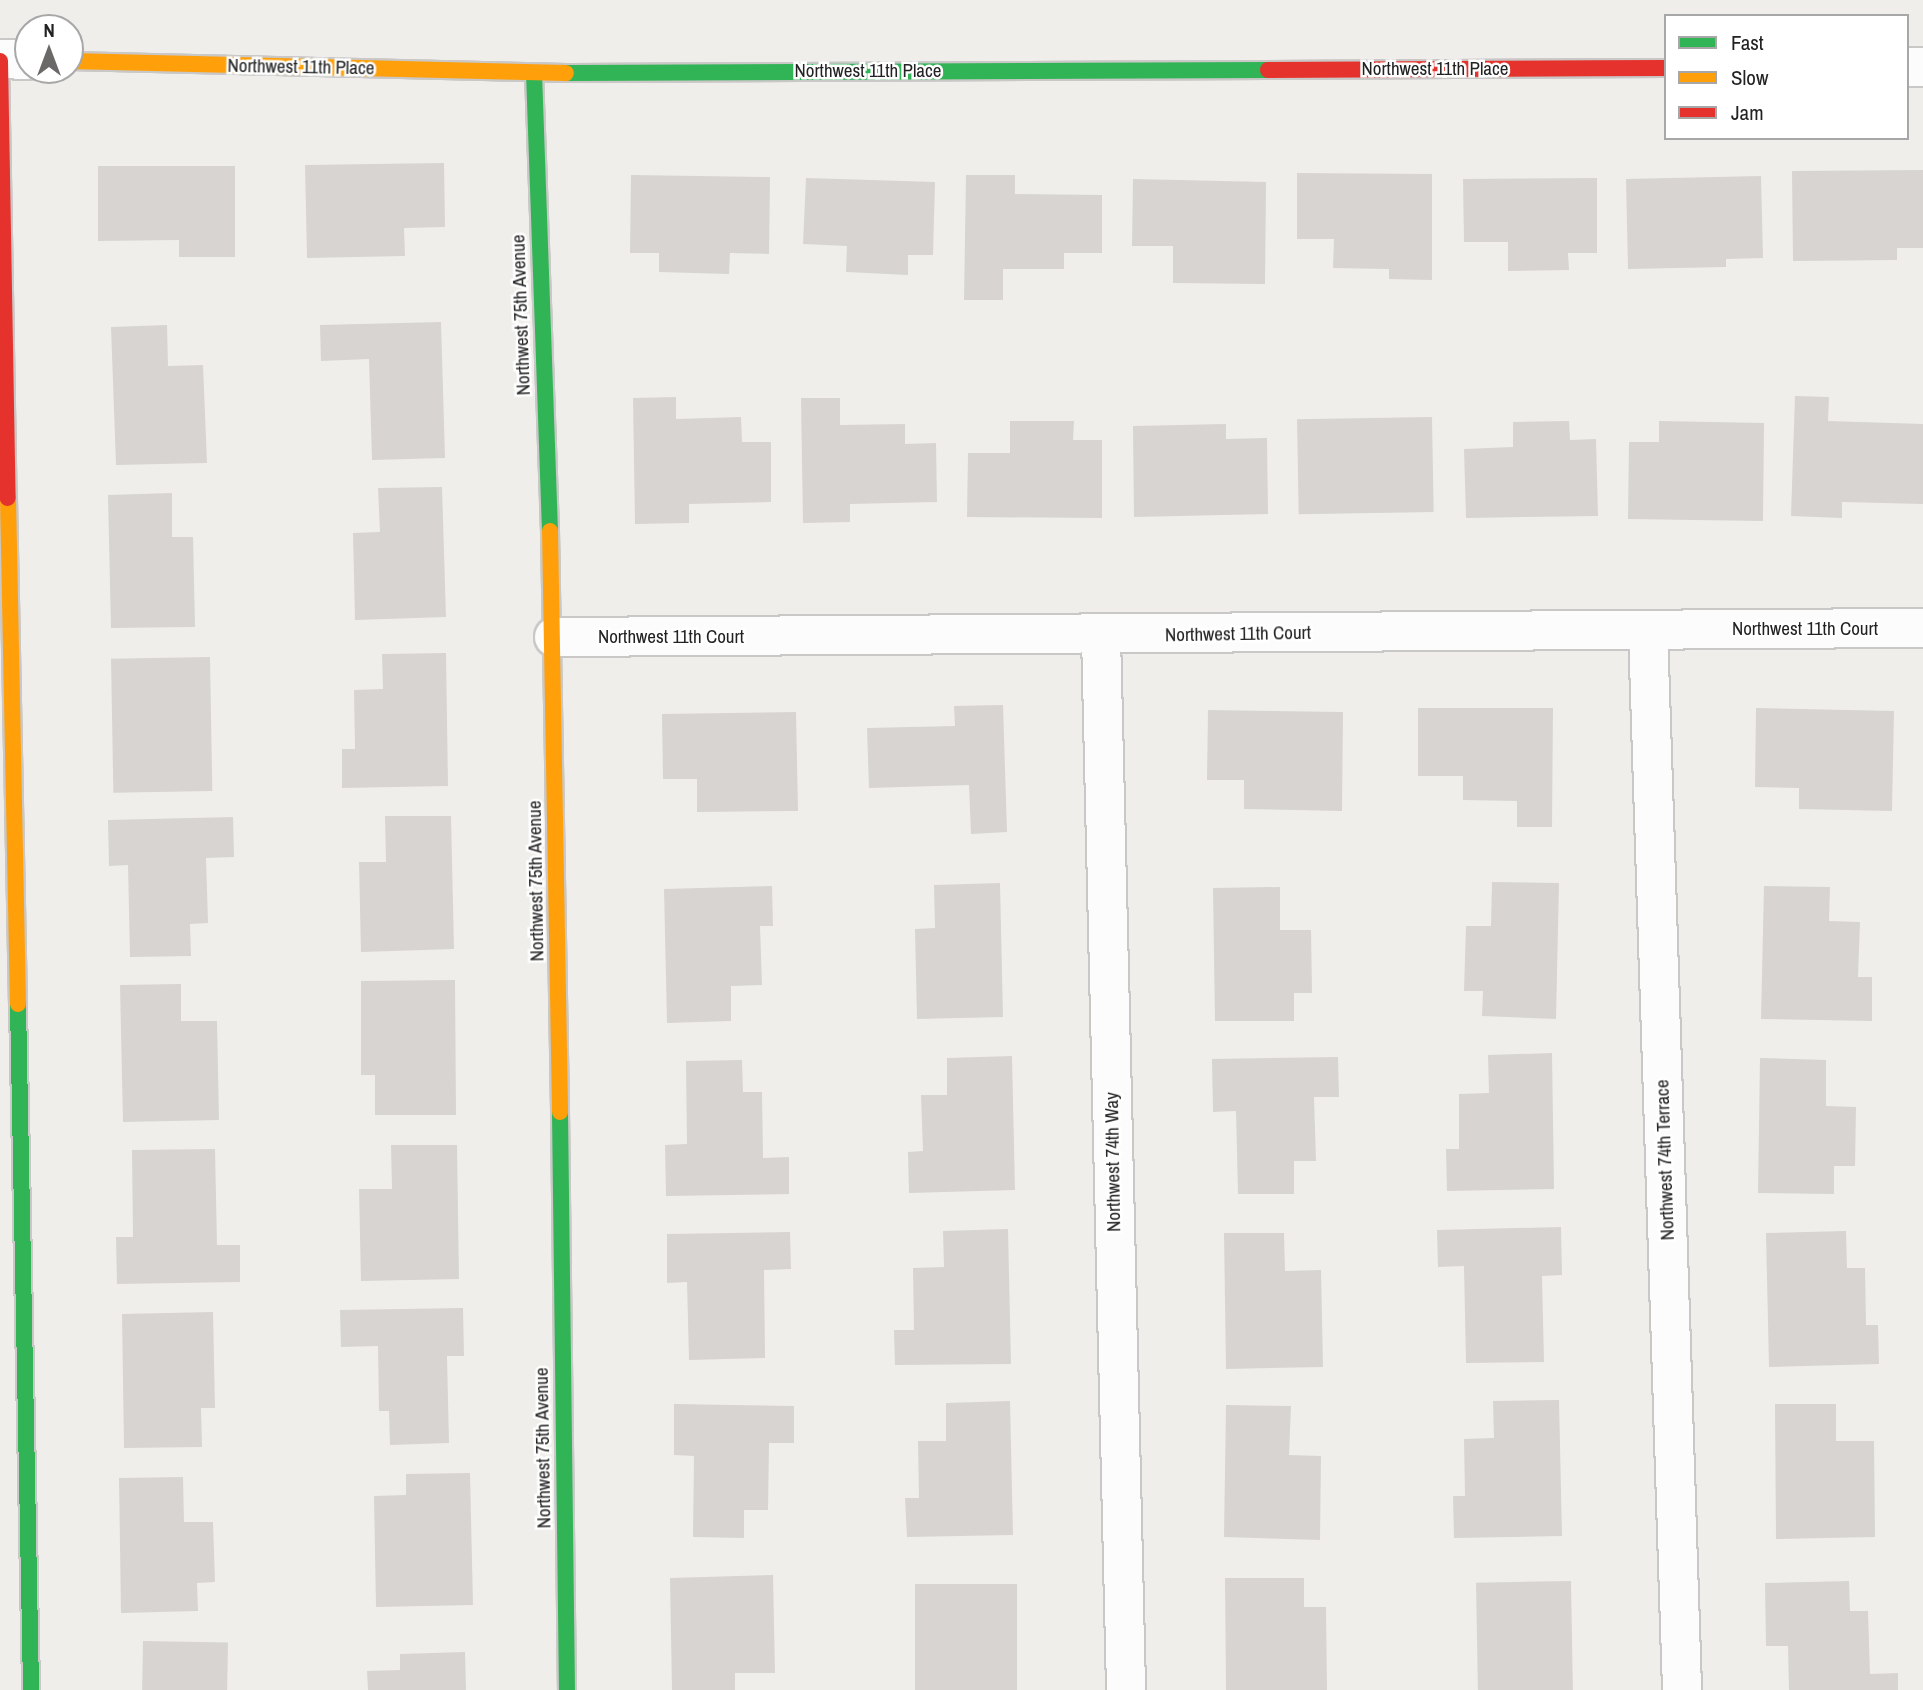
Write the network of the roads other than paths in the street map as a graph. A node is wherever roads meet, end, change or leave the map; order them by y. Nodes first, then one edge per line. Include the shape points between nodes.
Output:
1 (0, 60) edge
2 (84, 61) edge
3 (1664, 68) edge
4 (534, 73) junction
5 (1923, 628) edge
6 (1648, 630) junction
7 (1101, 635) junction
8 (554, 637) junction
9 (31, 1690) edge
10 (567, 1690) edge
11 (1125, 1690) edge
12 (1682, 1690) edge

1 - 9 street
2 - 4 street, Northwest 11th Place
3 - 4 street, Northwest 11th Place
4 - 8 street, Northwest 75th Avenue
5 - 6 street, Northwest 11th Court
6 - 7 street, Northwest 11th Court
6 - 12 street, Northwest 74th Terrace
7 - 8 street, Northwest 11th Court
7 - 11 street, Northwest 74th Way
8 - 10 street, Northwest 75th Avenue

